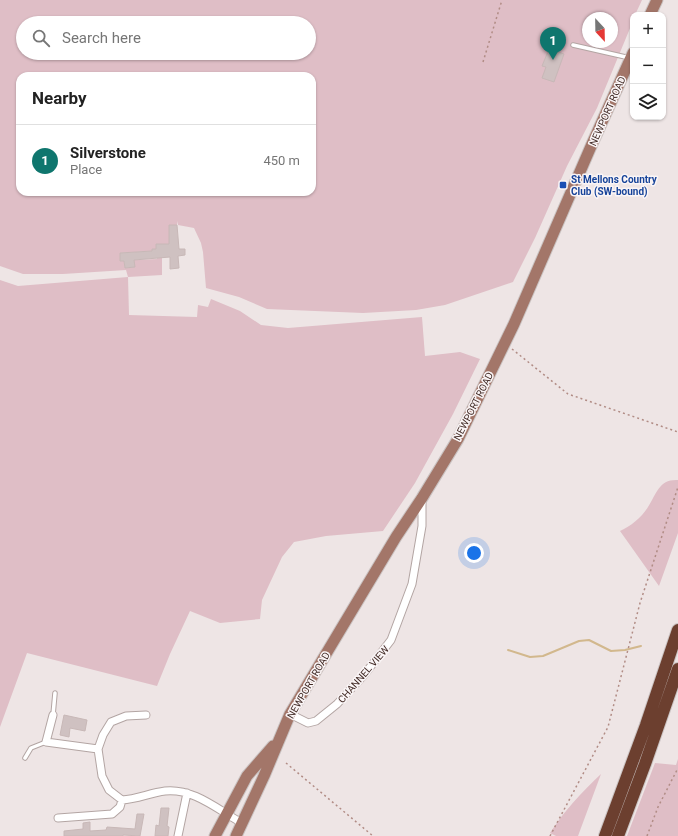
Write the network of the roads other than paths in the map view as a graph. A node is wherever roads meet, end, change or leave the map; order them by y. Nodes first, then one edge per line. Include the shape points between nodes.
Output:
1 (656, 0) edge
2 (651, 12) edge
3 (573, 45) dead end
4 (630, 56) edge
5 (630, 61) edge
6 (422, 498) junction
7 (678, 630) edge
8 (678, 670) edge
9 (55, 693) dead end
10 (53, 714) joint
11 (290, 714) junction
12 (146, 715) dead end
13 (278, 740) junction
14 (46, 742) junction
15 (98, 749) junction
16 (25, 758) dead end
17 (187, 793) junction
18 (122, 800) junction
19 (227, 814) junction
20 (58, 818) dead end
21 (242, 823) junction
22 (178, 836) edge
23 (215, 836) edge
24 (236, 836) edge
25 (605, 836) edge
26 (618, 836) edge

1 - 2 main road
3 - 4 lane
5 - 6 main road, NEWPORT ROAD via 505,343 458,438
6 - 11 main road, NEWPORT ROAD via 396,536
6 - 11 street, CHANNEL VIEW via 422,526 412,584 391,640 364,676 316,721 308,723
7 - 25 highway
8 - 26 highway
9 - 10 lane
10 - 14 street
11 - 13 main road, NEWPORT ROAD
12 - 15 street via 126,716 111,722
13 - 19 main road, NEWPORT ROAD via 247,776
13 - 21 main road, NEWPORT ROAD
14 - 15 street
14 - 16 lane via 31,748
15 - 18 street via 102,776 109,790
17 - 18 street via 167,791
17 - 19 street
17 - 22 street
18 - 20 street via 120,807 112,814
19 - 21 street
19 - 23 main road, NEWPORT ROAD
21 - 24 main road, NEWPORT ROAD

